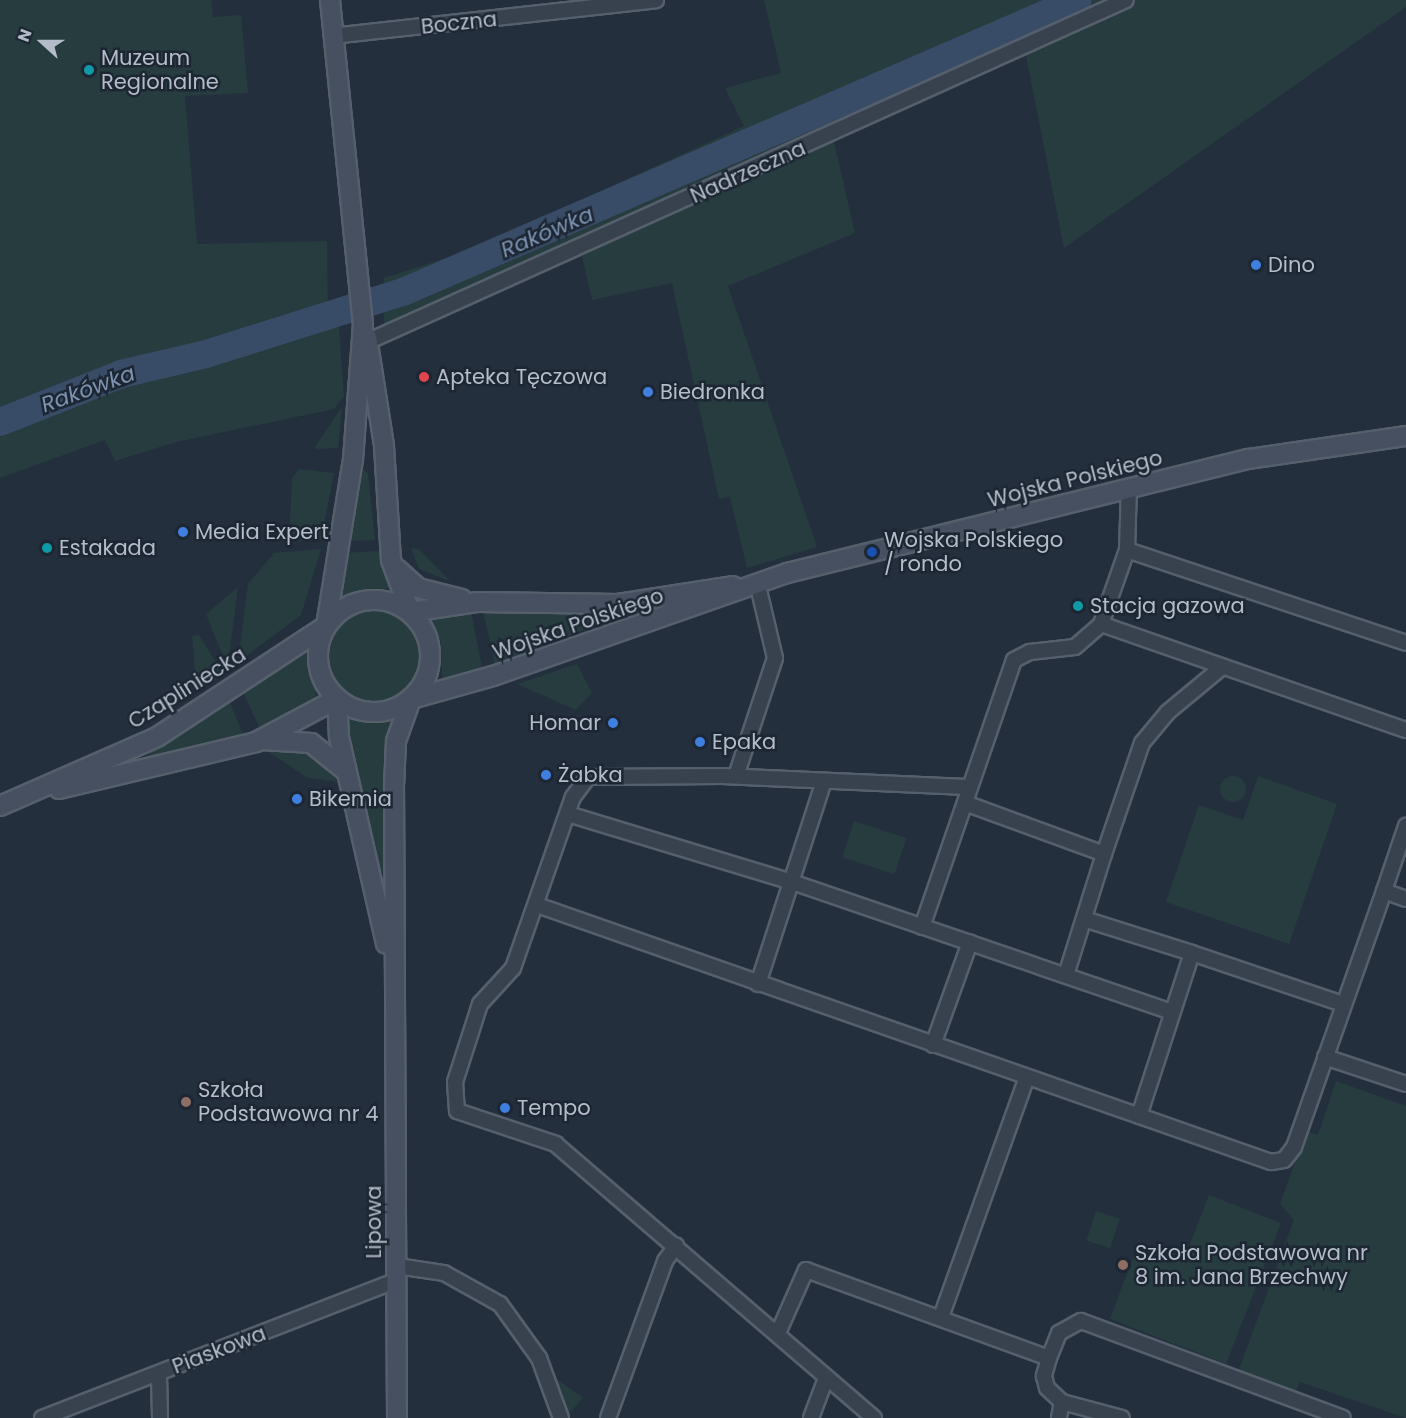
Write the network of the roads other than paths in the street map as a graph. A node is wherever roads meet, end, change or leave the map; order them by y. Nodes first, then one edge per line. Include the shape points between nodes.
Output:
1 (330, 0) edge
2 (656, 0) edge
3 (1126, 0) edge
4 (332, 36) junction
5 (366, 333) junction
6 (1406, 436) edge
7 (1129, 488) junction
8 (1127, 550) junction
9 (391, 560) junction
10 (757, 582) junction
11 (478, 602) junction
12 (410, 612) junction
13 (1101, 624) junction
14 (326, 626) junction
15 (1406, 643) edge
16 (1221, 668) junction
17 (337, 699) junction
18 (411, 699) junction
19 (1406, 730) edge
20 (261, 740) junction
21 (347, 772) junction
22 (736, 776) junction
23 (824, 781) junction
24 (967, 787) junction
25 (34, 794) junction
26 (965, 803) junction
27 (0, 806) edge
28 (568, 814) junction
29 (1406, 826) edge
30 (1104, 854) junction
31 (792, 882) junction
32 (1384, 891) junction
33 (1406, 899) edge
34 (537, 905) junction
35 (1084, 919) junction
36 (922, 927) junction
37 (970, 942) junction
38 (1192, 953) junction
39 (1066, 975) junction
40 (758, 984) junction
41 (1343, 1004) junction
42 (1173, 1012) junction
43 (395, 1026) junction
44 (933, 1045) junction
45 (1325, 1057) junction
46 (1026, 1079) junction
47 (1406, 1084) edge
48 (1139, 1116) junction
49 (676, 1246) junction
50 (396, 1274) junction
51 (941, 1317) junction
52 (778, 1333) junction
53 (1049, 1358) junction
54 (159, 1374) junction
55 (826, 1378) junction
56 (1062, 1402) junction
57 (42, 1418) edge
58 (160, 1418) edge
59 (397, 1418) edge
60 (561, 1418) edge
61 (608, 1418) edge
62 (812, 1418) edge
63 (874, 1418) edge
64 (1059, 1418) edge
65 (1122, 1418) edge
66 (1343, 1418) edge

1 - 4 street
2 - 4 street, Boczna
3 - 5 street, Nadrzeczna
4 - 5 street
5 - 9 street via 384,446
5 - 14 street via 353,460
6 - 7 street, Wojska Polskiego via 1308,447
7 - 8 street
7 - 10 street, Wojska Polskiego
8 - 13 street
8 - 15 street
9 - 11 street via 418,588
9 - 12 street
10 - 11 street, Wojska Polskiego via 618,604
10 - 18 street, Wojska Polskiego via 493,676
10 - 22 street via 775,658
11 - 12 street, Wojska Polskiego
12 - 14 street via 381,600 365,600 349,605
12 - 18 street via 421,624 431,655 429,672
13 - 16 street
13 - 24 street via 1075,647 1030,652 1014,660
14 - 17 street via 320,641 320,672
14 - 25 street, Czapliniecka via 157,737
16 - 19 street
16 - 30 street via 1168,712 1142,743
17 - 18 street via 366,712 397,708
17 - 20 street, Czapliniecka
17 - 21 street, Lipowa
18 - 43 street, Lipowa via 395,747
20 - 21 street via 311,743
20 - 25 street, Czapliniecka via 115,780
21 - 43 street, Lipowa via 384,928
22 - 23 street
22 - 28 street via 594,775 581,781
23 - 24 street
23 - 31 street
24 - 26 street
25 - 27 street, Czapliniecka
26 - 30 street
26 - 36 street
28 - 31 street
28 - 34 street
29 - 32 street
30 - 35 street
31 - 36 street
31 - 40 street
32 - 33 street
32 - 41 street
34 - 40 street
34 - 49 street via 513,968 480,1004 458,1065 452,1100 469,1118 556,1144
35 - 38 street
35 - 39 street
36 - 37 street
37 - 39 street
37 - 44 street
38 - 41 street
38 - 42 street
39 - 42 street
40 - 44 street
41 - 45 street
42 - 48 street
43 - 50 street, Lipowa
44 - 46 street
45 - 47 street
45 - 48 street via 1294,1147 1284,1160 1271,1162
46 - 48 street
46 - 51 street
49 - 52 street
49 - 61 street via 665,1261
50 - 54 street, Piaskowa
50 - 59 street, Lipowa
50 - 60 street via 444,1273 500,1304 539,1358
51 - 52 street via 806,1269
51 - 53 street
52 - 55 street
53 - 56 street via 1047,1388
53 - 66 street via 1059,1333 1081,1321
54 - 57 street, Piaskowa
54 - 58 street
55 - 62 street
55 - 63 street
56 - 64 street
56 - 65 street

